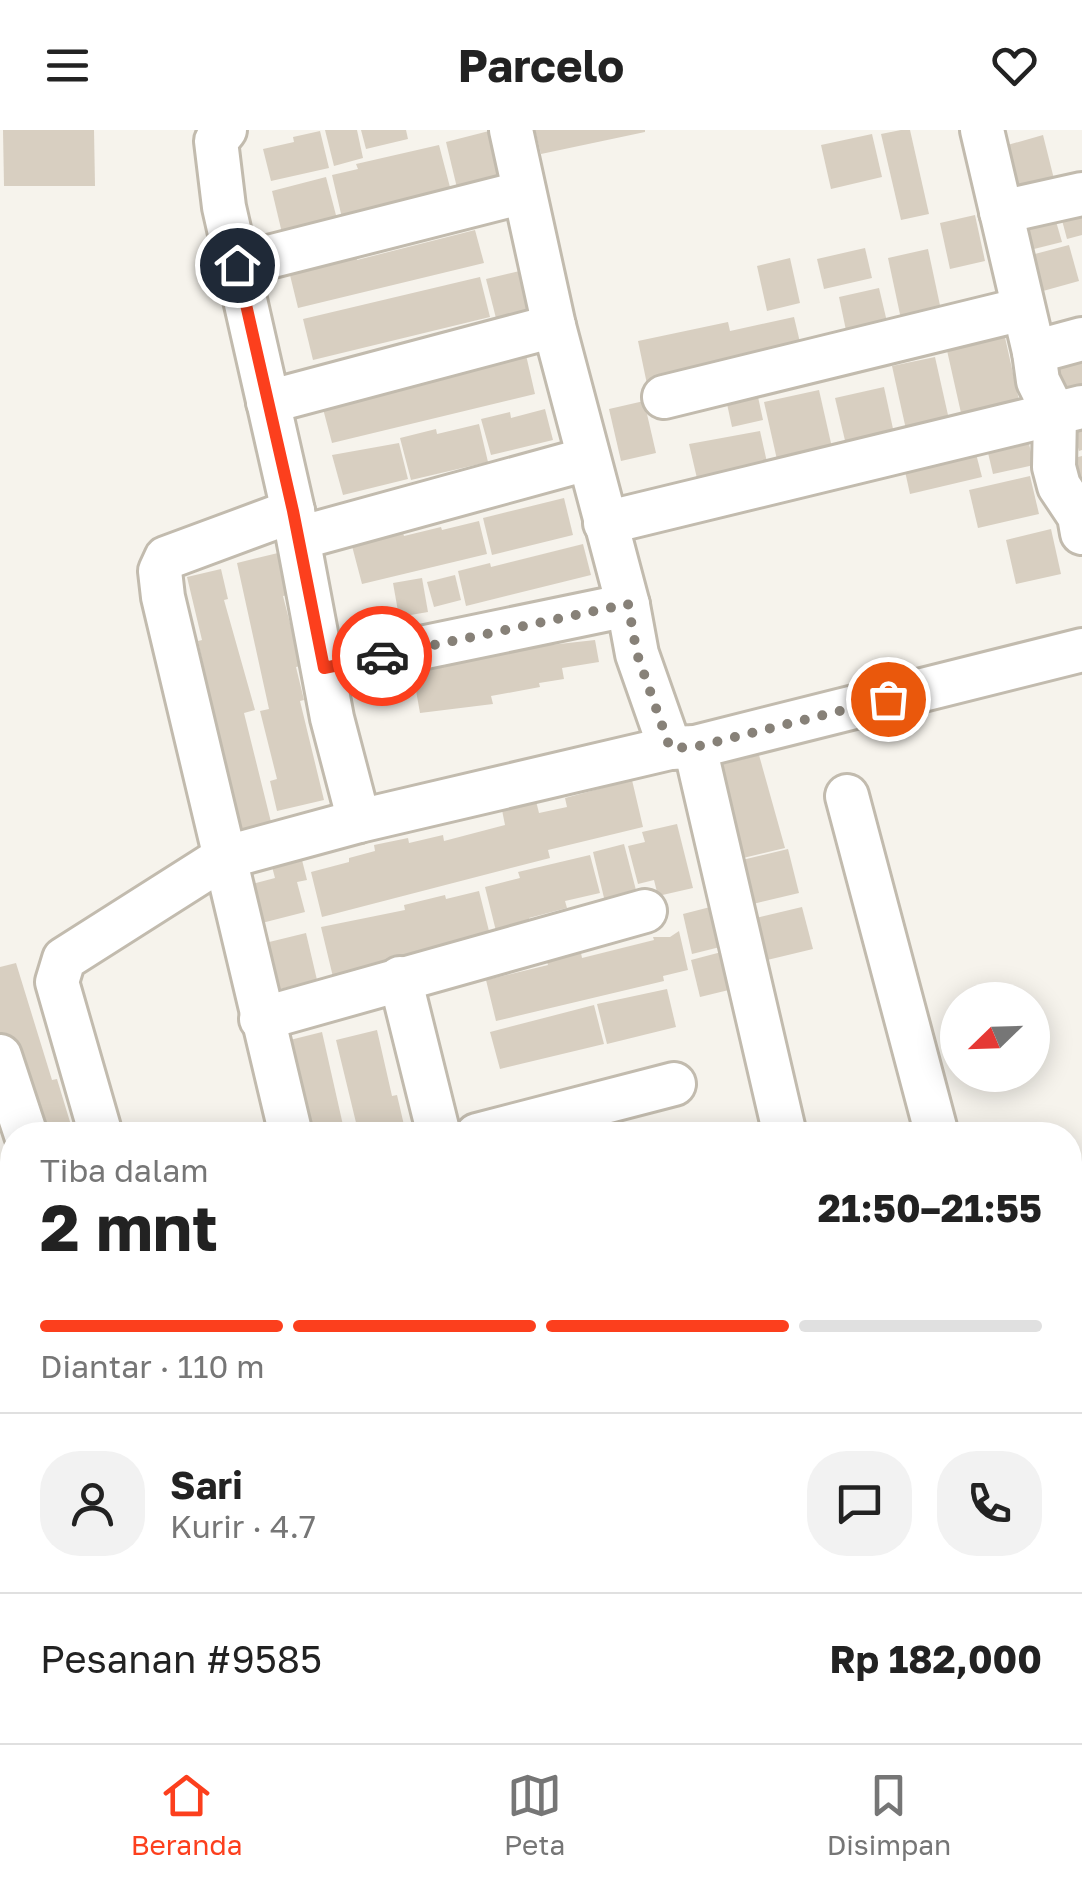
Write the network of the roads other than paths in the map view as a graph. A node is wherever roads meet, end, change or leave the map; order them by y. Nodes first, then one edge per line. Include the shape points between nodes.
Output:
1 (225, 130) edge
2 (511, 130) edge
3 (982, 130) edge
4 (524, 192) junction
5 (1082, 194) edge
6 (1001, 212) junction
7 (237, 265) junction
8 (1023, 309) junction
9 (554, 326) junction
10 (1082, 339) edge
11 (1034, 352) junction
12 (664, 397) dead end
13 (268, 402) junction
14 (1069, 411) edge
15 (587, 459) junction
16 (1081, 522) edge
17 (605, 523) junction
18 (296, 525) junction
19 (628, 604) junction
20 (1082, 650) edge
21 (324, 668) junction
22 (682, 748) junction
23 (847, 796) dead end
24 (359, 820) junction
25 (224, 858) junction
26 (645, 911) dead end
27 (400, 978) junction
28 (262, 1019) junction
29 (0, 1056) edge
30 (674, 1084) dead end
31 (22, 1122) edge
32 (97, 1122) edge
33 (288, 1122) edge
34 (436, 1122) edge
35 (527, 1122) edge
36 (782, 1122) edge
37 (934, 1122) edge

1 - 7 street via 216,141
2 - 4 street
3 - 6 street
4 - 7 street
4 - 9 street
5 - 6 street
6 - 8 street
7 - 13 street
8 - 11 street
8 - 12 street
9 - 13 street
9 - 15 street
10 - 11 street
11 - 14 street via 1038,381
13 - 18 street
14 - 16 street via 1054,467
14 - 17 street
15 - 17 street
15 - 18 street
17 - 19 street
18 - 21 street
18 - 25 street via 172,556 161,566
19 - 21 street
19 - 22 street via 637,654
20 - 22 street
21 - 24 street
22 - 24 street
22 - 36 street
23 - 37 street
24 - 25 street
25 - 28 street
25 - 32 street via 64,959 57,982
26 - 27 street
27 - 28 street
27 - 34 street
28 - 33 street
29 - 31 street
30 - 35 street

